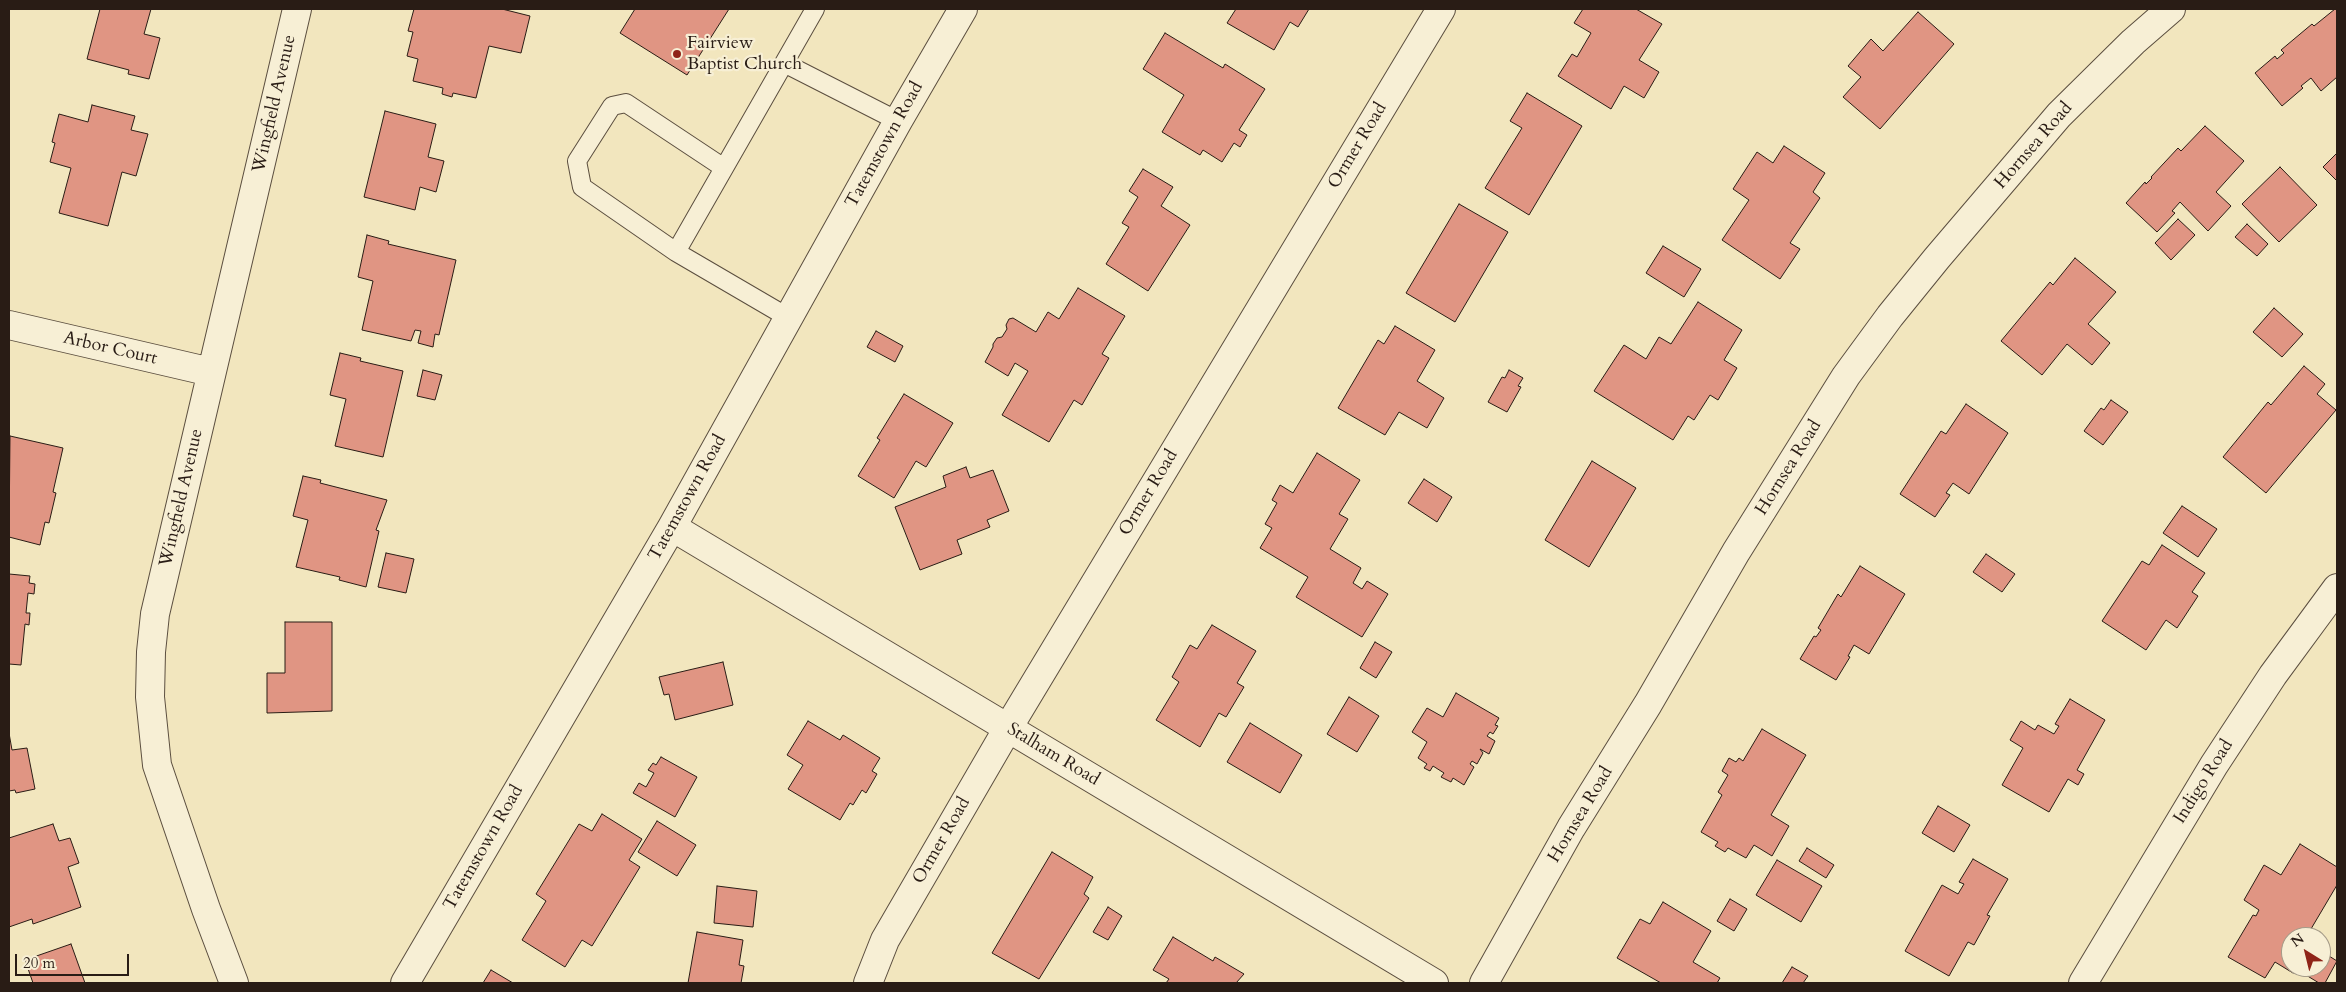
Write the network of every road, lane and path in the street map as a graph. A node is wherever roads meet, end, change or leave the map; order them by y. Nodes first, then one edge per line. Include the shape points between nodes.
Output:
1 (297, 9) edge
2 (815, 9) edge
3 (963, 9) edge
4 (1441, 9) edge
5 (2172, 9) edge
6 (784, 63) junction
7 (898, 121) junction
8 (724, 168) junction
9 (676, 252) junction
10 (789, 318) junction
11 (9, 325) edge
12 (211, 372) junction
13 (672, 527) junction
14 (2337, 588) edge
15 (1008, 728) junction
16 (234, 983) edge
17 (405, 983) edge
18 (868, 983) edge
19 (1434, 983) edge
20 (1484, 983) edge
21 (2083, 983) edge

1 - 12 street, Wingfield Avenue
2 - 6 lane
3 - 7 street, Tatemstown Road
4 - 15 street, Ormer Road
5 - 20 street, Hornsea Road via 2133,42 2059,115 1937,258 1846,376 1736,552
6 - 7 lane
6 - 8 lane
7 - 10 street, Tatemstown Road
8 - 9 lane
8 - 9 lane via 626,103 612,106 577,161 582,187
9 - 10 lane
10 - 13 street, Tatemstown Road
11 - 12 street, Arbor Court
12 - 16 street, Wingfield Avenue via 155,614 150,697 157,765
13 - 15 street, Stalham Road
13 - 17 street, Tatemstown Road
14 - 21 street, Indigo Road via 2273,675 2214,764
15 - 18 street, Ormer Road via 886,940
15 - 19 street, Stalham Road

